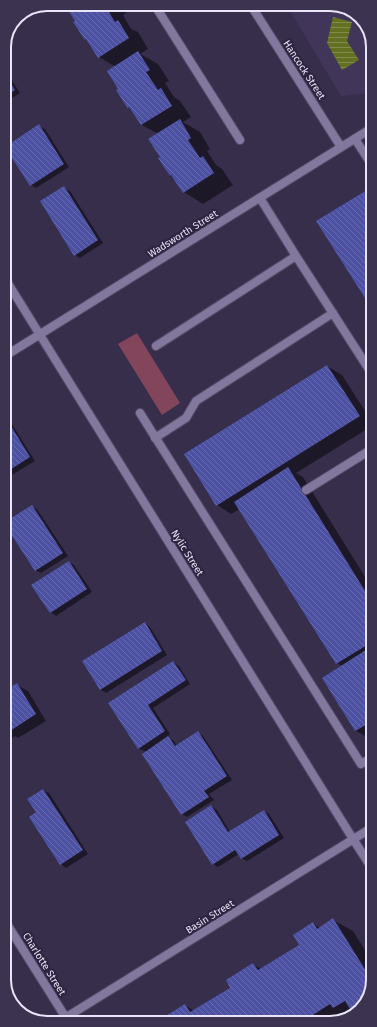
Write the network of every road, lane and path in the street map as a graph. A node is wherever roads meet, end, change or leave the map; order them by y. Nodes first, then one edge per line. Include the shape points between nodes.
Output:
1 (158, 11) edge
2 (254, 11) edge
3 (366, 132) edge
4 (355, 138) junction
5 (240, 140) dead end
6 (341, 147) junction
7 (366, 155) edge
8 (260, 198) junction
9 (296, 256) junction
10 (11, 288) edge
11 (334, 313) junction
12 (40, 334) junction
13 (156, 346) dead end
14 (11, 352) edge
15 (366, 364) edge
16 (140, 413) dead end
17 (155, 438) junction
18 (366, 453) edge
19 (306, 490) dead end
20 (366, 761) edge
21 (366, 831) edge
22 (353, 839) junction
23 (366, 859) edge
24 (11, 931) edge
25 (65, 1016) edge
26 (69, 1016) edge

1 - 5 street
2 - 6 street, Hancock Street
3 - 4 street, Wadsworth Street
4 - 6 street, Wadsworth Street
4 - 7 street
6 - 8 street, Wadsworth Street
8 - 9 street
8 - 12 street, Wadsworth Street
9 - 11 street
9 - 13 street
10 - 12 street, Nylic Street
11 - 15 street
11 - 17 street via 196,401 186,418
12 - 14 street, Wadsworth Street
12 - 22 street, Nylic Street
16 - 17 street
17 - 20 street via 361,764
18 - 19 street
21 - 22 street, Basin Street
22 - 23 street, Nylic Street
22 - 26 street, Basin Street
24 - 25 street, Charlotte Street

